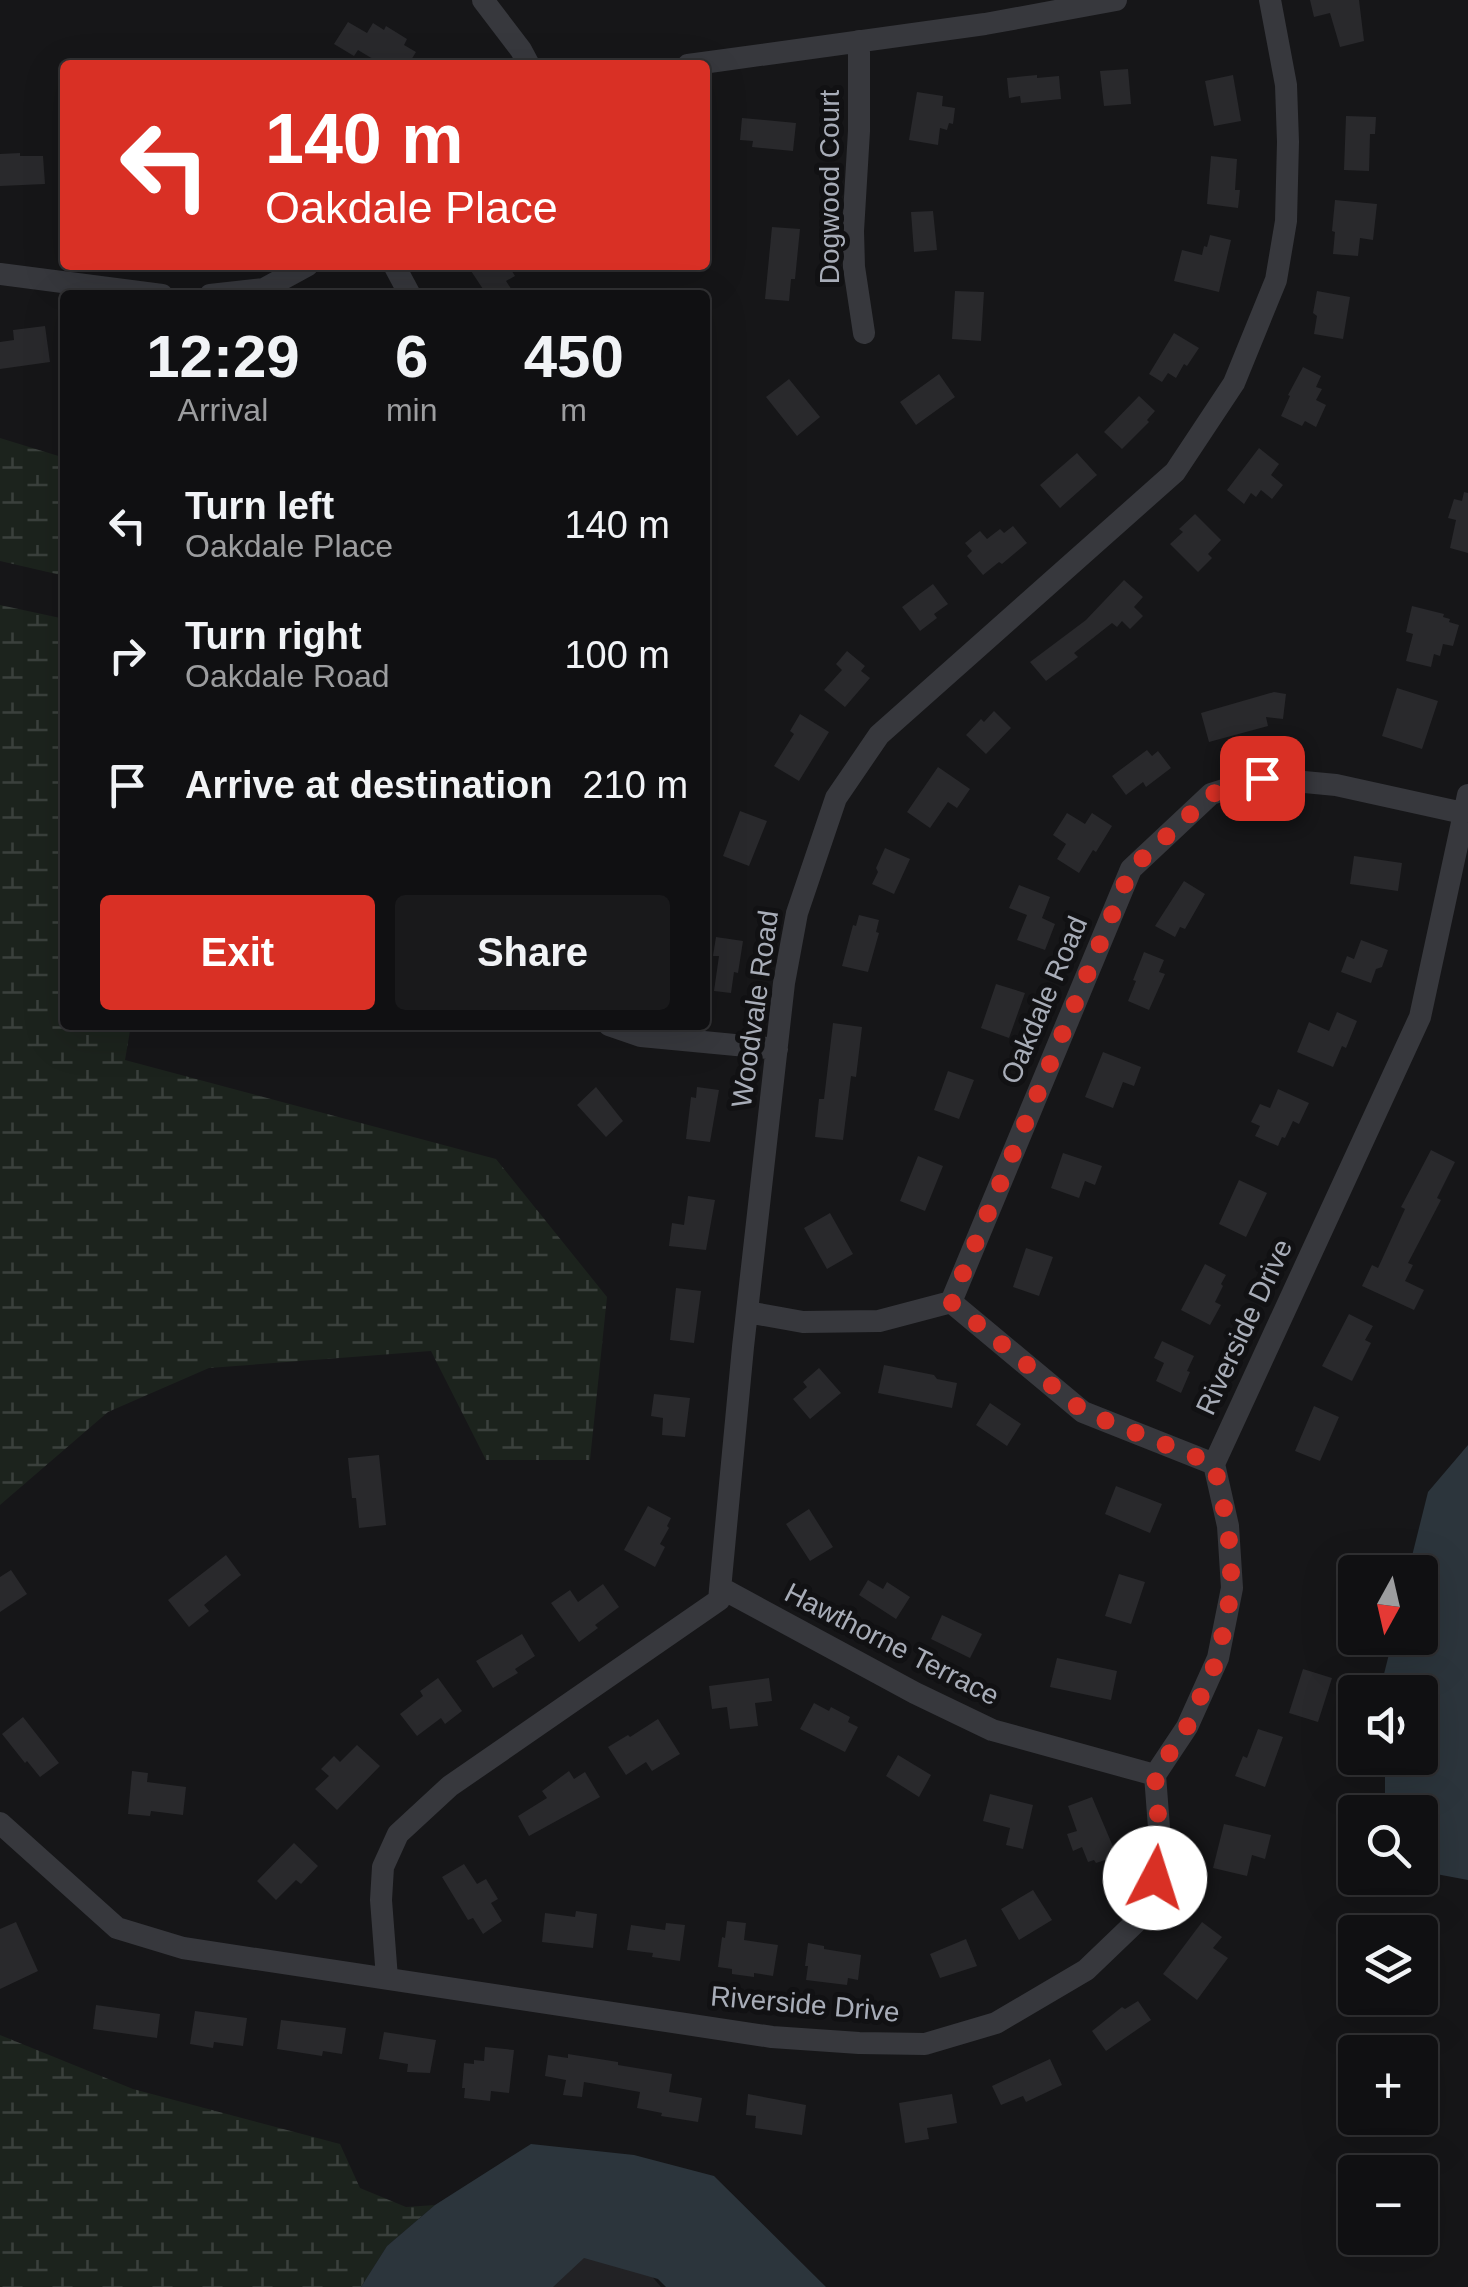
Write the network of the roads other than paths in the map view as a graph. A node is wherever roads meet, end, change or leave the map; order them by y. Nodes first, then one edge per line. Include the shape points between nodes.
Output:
1 (483, 0) edge
2 (1116, 0) edge
3 (1270, 0) edge
4 (859, 41) junction
5 (527, 60) edge
6 (710, 62) edge
7 (299, 270) edge
8 (0, 274) edge
9 (123, 290) edge
10 (255, 290) edge
11 (864, 333) dead end
12 (1466, 804) edge
13 (623, 1030) edge
14 (777, 1048) junction
15 (951, 1302) junction
16 (747, 1312) junction
17 (1214, 1464) junction
18 (720, 1588) junction
19 (1155, 1775) junction
20 (0, 1823) edge
21 (387, 1978) junction

1 - 5 street
2 - 4 street
3 - 14 street, Woodvale Road via 1286,85 1286,221 1276,280 1234,383 1175,472 879,735 836,798 797,913
4 - 6 street
4 - 11 street, Dogwood Court via 853,249
7 - 10 street
8 - 9 street
12 - 15 street, Oakdale Road via 1262,778 1212,794 1131,869
12 - 17 street, Riverside Drive via 1420,1017
13 - 14 street
14 - 16 street, Woodvale Road
15 - 16 street via 878,1321 803,1322
15 - 17 street via 1084,1412
16 - 18 street, Woodvale Road
17 - 19 street via 1232,1588 1218,1658 1187,1727
18 - 19 street, Hawthorne Terrace via 992,1730
18 - 21 street via 720,1600 450,1786 398,1834 383,1866
19 - 21 street, Riverside Drive via 1160,1841 1155,1878 1136,1923 1086,1970 996,2024 925,2044 772,2036
20 - 21 street, Riverside Drive via 116,1928 183,1948

